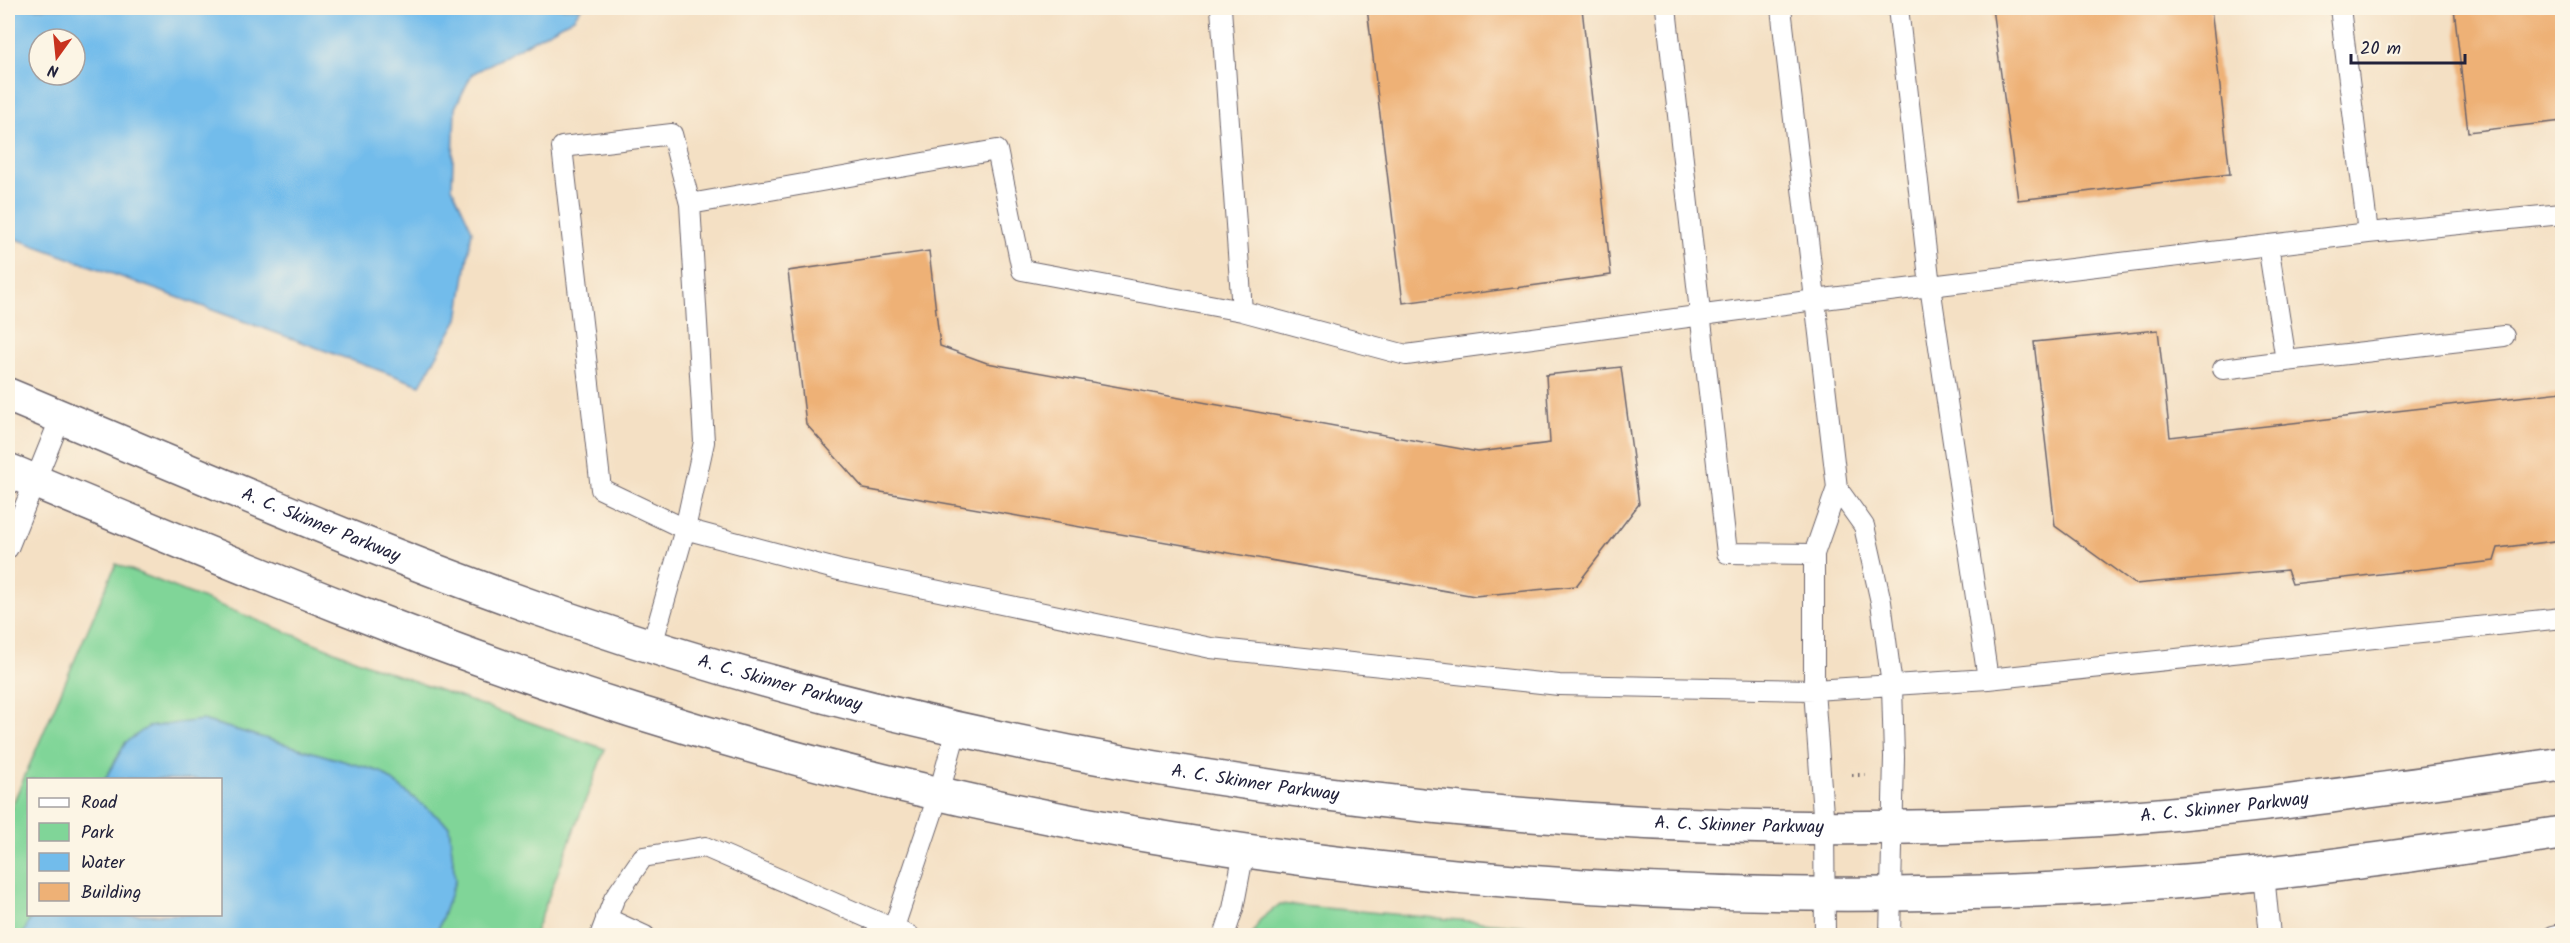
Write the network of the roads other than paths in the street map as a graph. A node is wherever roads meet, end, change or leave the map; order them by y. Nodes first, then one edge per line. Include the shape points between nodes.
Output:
1 (1221, 8) edge
2 (1666, 8) edge
3 (1781, 8) edge
4 (1898, 8) edge
5 (2340, 8) edge
6 (690, 204) junction
7 (2562, 214) edge
8 (2368, 233) junction
9 (2268, 245) junction
10 (1930, 286) junction
11 (1815, 300) junction
12 (1242, 311) junction
13 (1700, 316) junction
14 (2504, 336) dead end
15 (2286, 361) junction
16 (2223, 369) dead end
17 (8, 394) edge
18 (62, 417) junction
19 (22, 476) edge
20 (1837, 488) junction
21 (685, 529) junction
22 (8, 548) edge
23 (1814, 554) junction
24 (2562, 618) edge
25 (652, 645) junction
26 (1988, 679) junction
27 (1892, 686) junction
28 (1814, 690) junction
29 (957, 727) junction
30 (2562, 764) edge
31 (939, 793) junction
32 (1891, 827) junction
33 (1824, 828) junction
34 (2562, 833) edge
35 (1244, 851) junction
36 (2264, 874) junction
37 (1823, 895) junction
38 (1889, 895) junction
39 (603, 927) edge
40 (898, 933) edge
41 (2562, 934) edge
42 (645, 936) edge
43 (1224, 936) edge
44 (1825, 936) edge
45 (1890, 936) edge
46 (2270, 936) edge
47 (2553, 936) edge

1 - 12 lane
2 - 13 lane
3 - 11 lane
4 - 10 lane
5 - 8 lane
6 - 12 lane via 997,150 1022,270
6 - 21 lane via 704,442
6 - 21 lane via 672,134 562,147 601,489
7 - 8 lane
8 - 9 lane
9 - 10 lane
9 - 15 lane
10 - 11 lane
10 - 26 lane
11 - 13 lane
11 - 20 lane
12 - 13 lane via 1406,355
13 - 23 lane via 1727,553
14 - 15 lane
15 - 16 lane
17 - 18 main road, A. C. Skinner Parkway
18 - 19 lane
18 - 25 main road, A. C. Skinner Parkway via 441,573
19 - 22 lane
19 - 31 main road via 373,620 504,669 771,752
20 - 23 lane
20 - 27 lane via 1864,526 1881,602
21 - 25 lane
21 - 28 lane via 839,570 1211,648 1559,685
23 - 28 lane
24 - 26 lane
25 - 29 main road, A. C. Skinner Parkway via 842,700
26 - 27 lane
27 - 28 lane
27 - 32 lane
28 - 33 lane
29 - 31 lane
29 - 33 main road, A. C. Skinner Parkway via 1117,761 1394,802 1530,816
30 - 32 main road, A. C. Skinner Parkway via 2234,808 2092,820
31 - 35 main road via 1167,840
31 - 40 lane
32 - 33 main road, A. C. Skinner Parkway
32 - 38 lane
33 - 37 lane
34 - 36 main road
35 - 37 main road via 1458,878 1618,889
35 - 43 lane
36 - 38 main road via 2099,887
36 - 46 lane
37 - 38 main road
37 - 44 lane
38 - 45 lane
39 - 40 lane via 614,899 643,857 705,847
39 - 42 lane
41 - 47 lane

